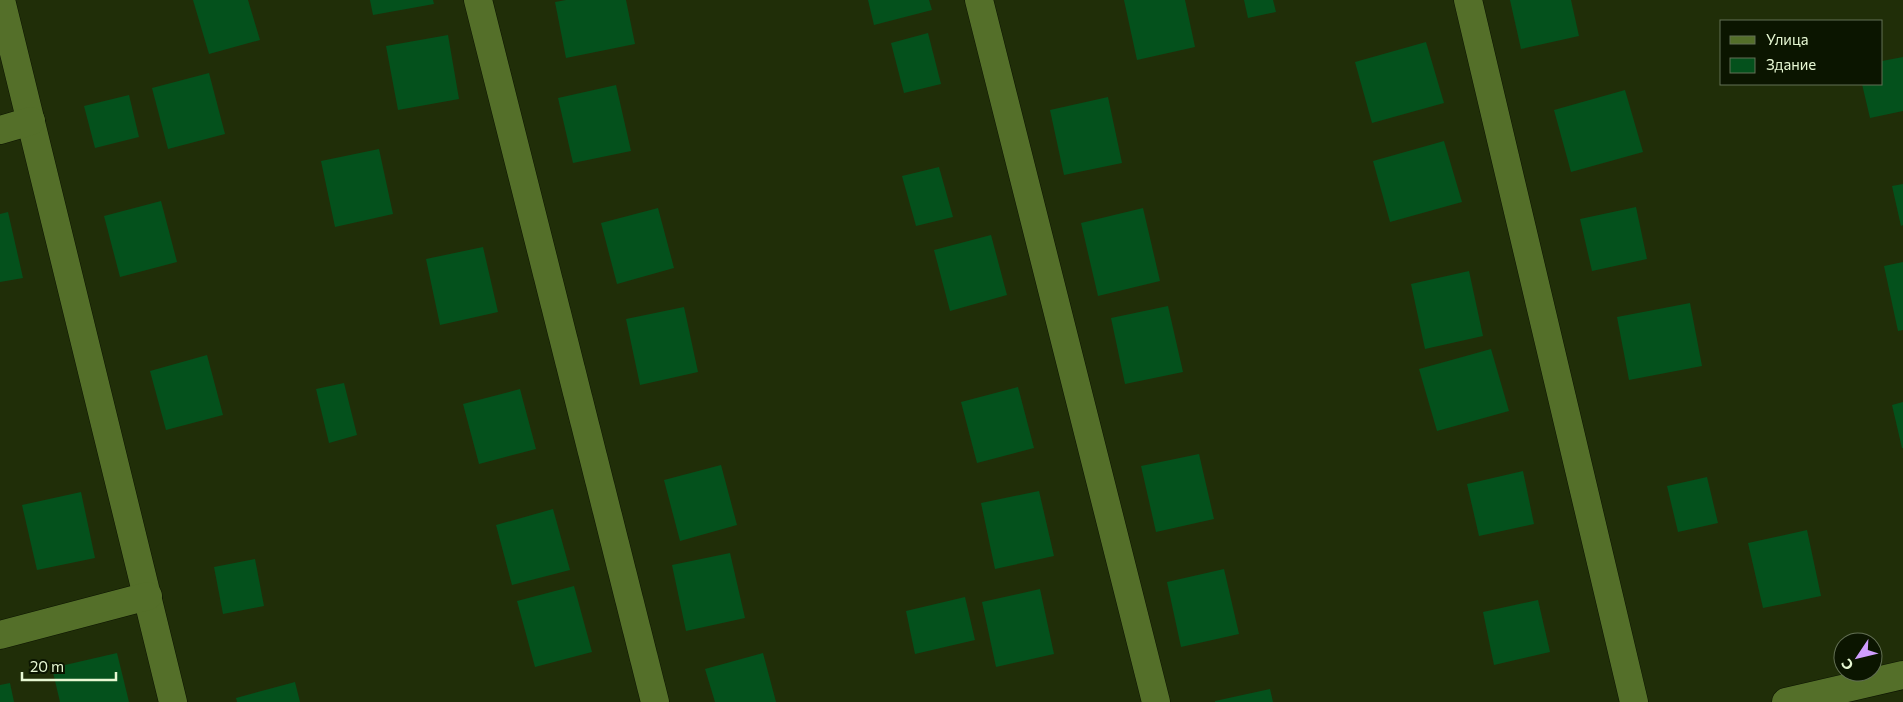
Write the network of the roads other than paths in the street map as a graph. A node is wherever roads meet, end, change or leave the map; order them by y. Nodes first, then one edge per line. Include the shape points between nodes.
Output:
1 (1, 0) edge
2 (478, 0) edge
3 (979, 0) edge
4 (1468, 0) edge
5 (31, 121) junction
6 (0, 130) edge
7 (148, 596) junction
8 (0, 635) edge
9 (1903, 675) edge
10 (173, 702) edge
11 (655, 702) edge
12 (1156, 702) edge
13 (1634, 702) edge
14 (1786, 702) edge

1 - 5 street
2 - 11 street
3 - 12 street
4 - 13 street
5 - 6 street
5 - 7 street
7 - 8 street
7 - 10 street
9 - 14 street

